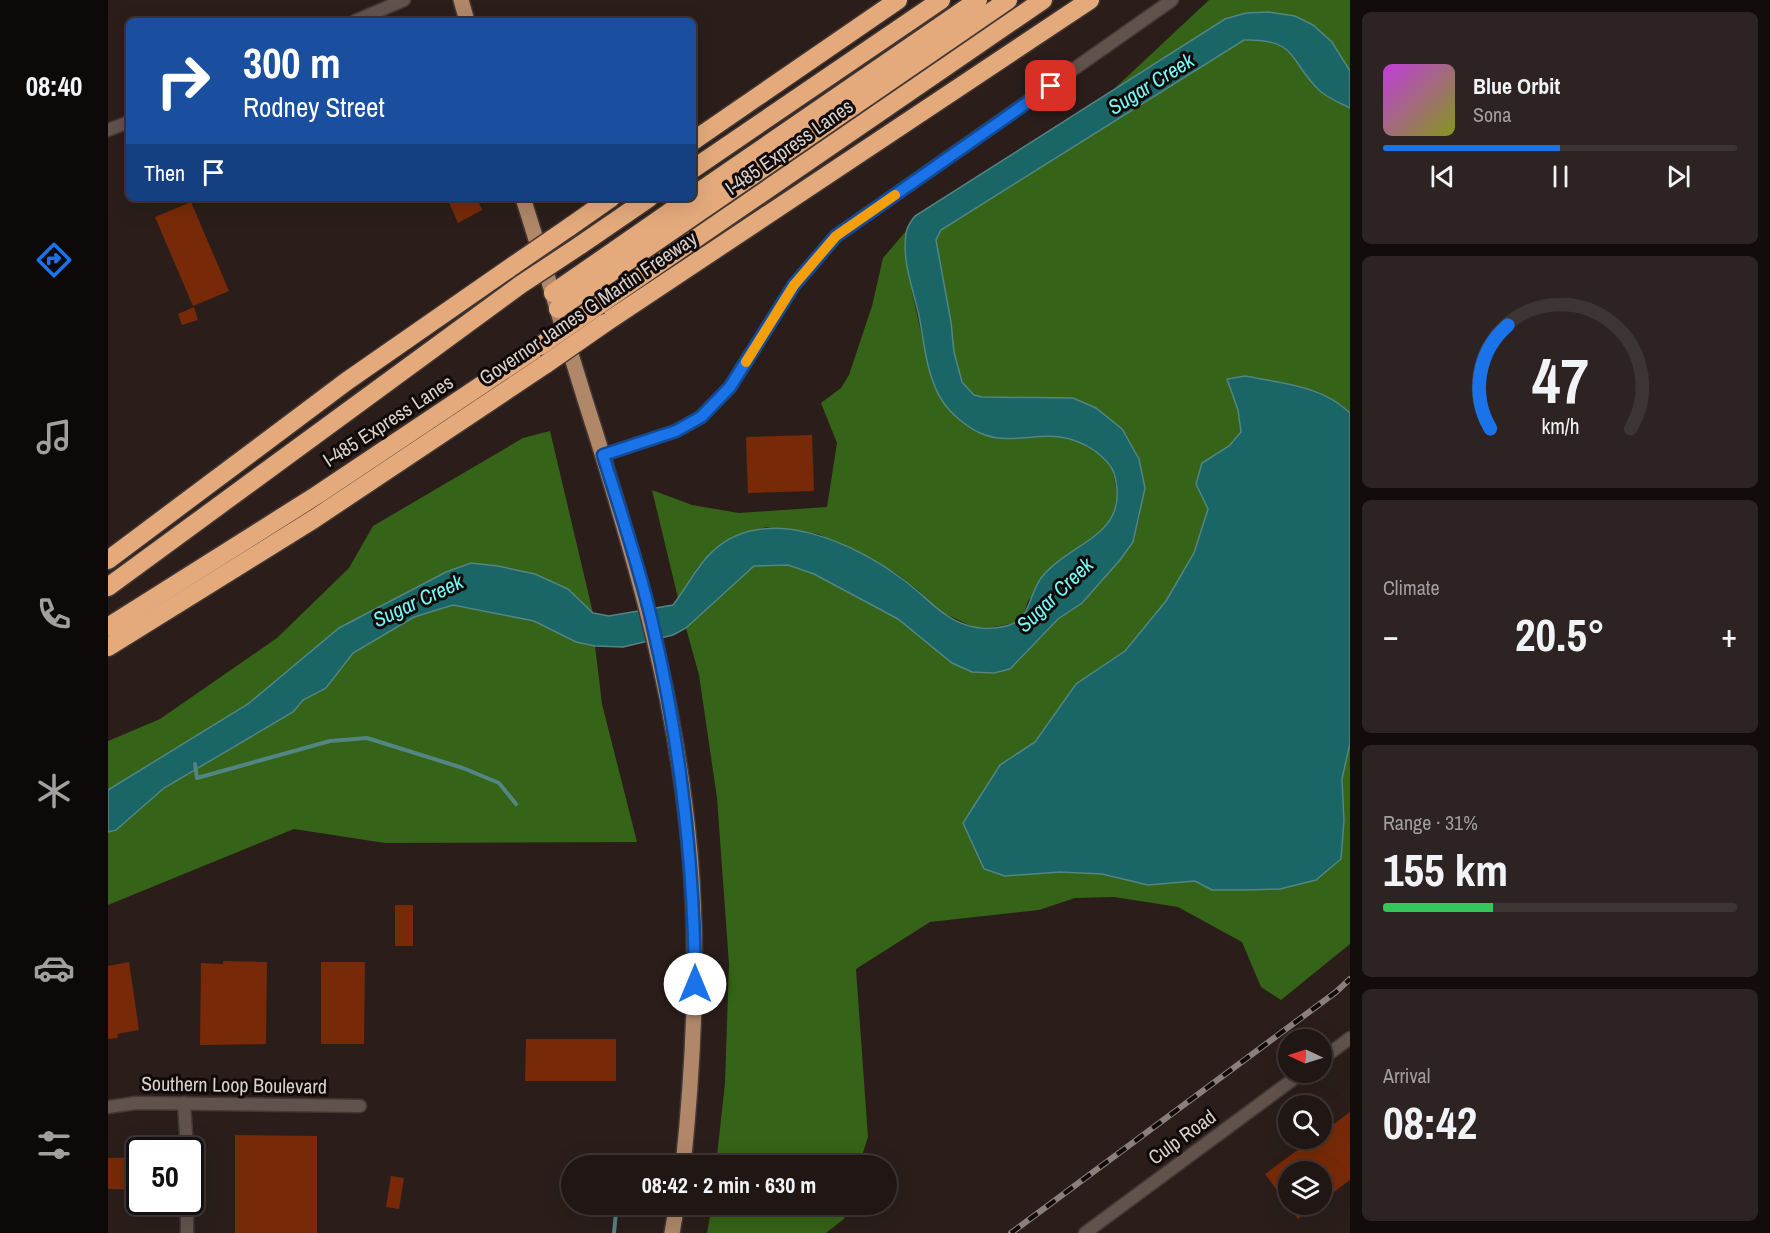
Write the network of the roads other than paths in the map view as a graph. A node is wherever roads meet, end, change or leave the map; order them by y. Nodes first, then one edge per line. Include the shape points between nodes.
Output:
1 (404, 0) edge
2 (461, 0) edge
3 (898, 0) edge
4 (941, 0) edge
5 (978, 0) edge
6 (1008, 0) edge
7 (1043, 0) edge
8 (1172, 0) edge
9 (1086, 2) edge
10 (362, 18) edge
11 (466, 18) edge
12 (126, 123) edge
13 (108, 130) edge
14 (696, 139) edge
15 (696, 167) edge
16 (696, 194) edge
17 (525, 201) edge
18 (607, 201) edge
19 (645, 201) edge
20 (686, 201) edge
21 (556, 301) junction
22 (303, 441) junction
23 (603, 455) junction
24 (113, 556) edge
25 (108, 587) edge
26 (108, 627) edge
27 (108, 647) edge
28 (1350, 1038) edge
29 (1332, 1052) edge
30 (1288, 1083) edge
31 (184, 1103) junction
32 (360, 1106) dead end
33 (108, 1107) edge
34 (186, 1137) edge
35 (684, 1155) edge
36 (188, 1215) edge
37 (675, 1215) edge
38 (187, 1233) edge
39 (672, 1233) edge
40 (1085, 1233) edge

1 - 10 street
2 - 11 main road
3 - 14 highway
4 - 15 highway, I-485 Express Lanes
5 - 16 highway
6 - 21 highway
7 - 26 highway, I-485 Express Lanes, bridge via 540,346 317,495
8 - 23 street via 836,236 794,285 730,387 701,417 676,431
9 - 27 highway, Governor James G Martin Freeway, bridge via 314,519
12 - 13 street
17 - 21 main road
18 - 24 highway, bridge via 337,388
19 - 22 highway, I-485 Express Lanes, bridge
20 - 21 highway
21 - 23 main road
22 - 24 highway
22 - 25 highway, I-485 Express Lanes
23 - 35 main road via 640,578 672,722 690,852 695,1002
28 - 29 street
30 - 40 street, Culp Road
31 - 32 street, Southern Loop Boulevard
31 - 33 street, Southern Loop Boulevard
31 - 34 street
36 - 38 street
37 - 39 main road

